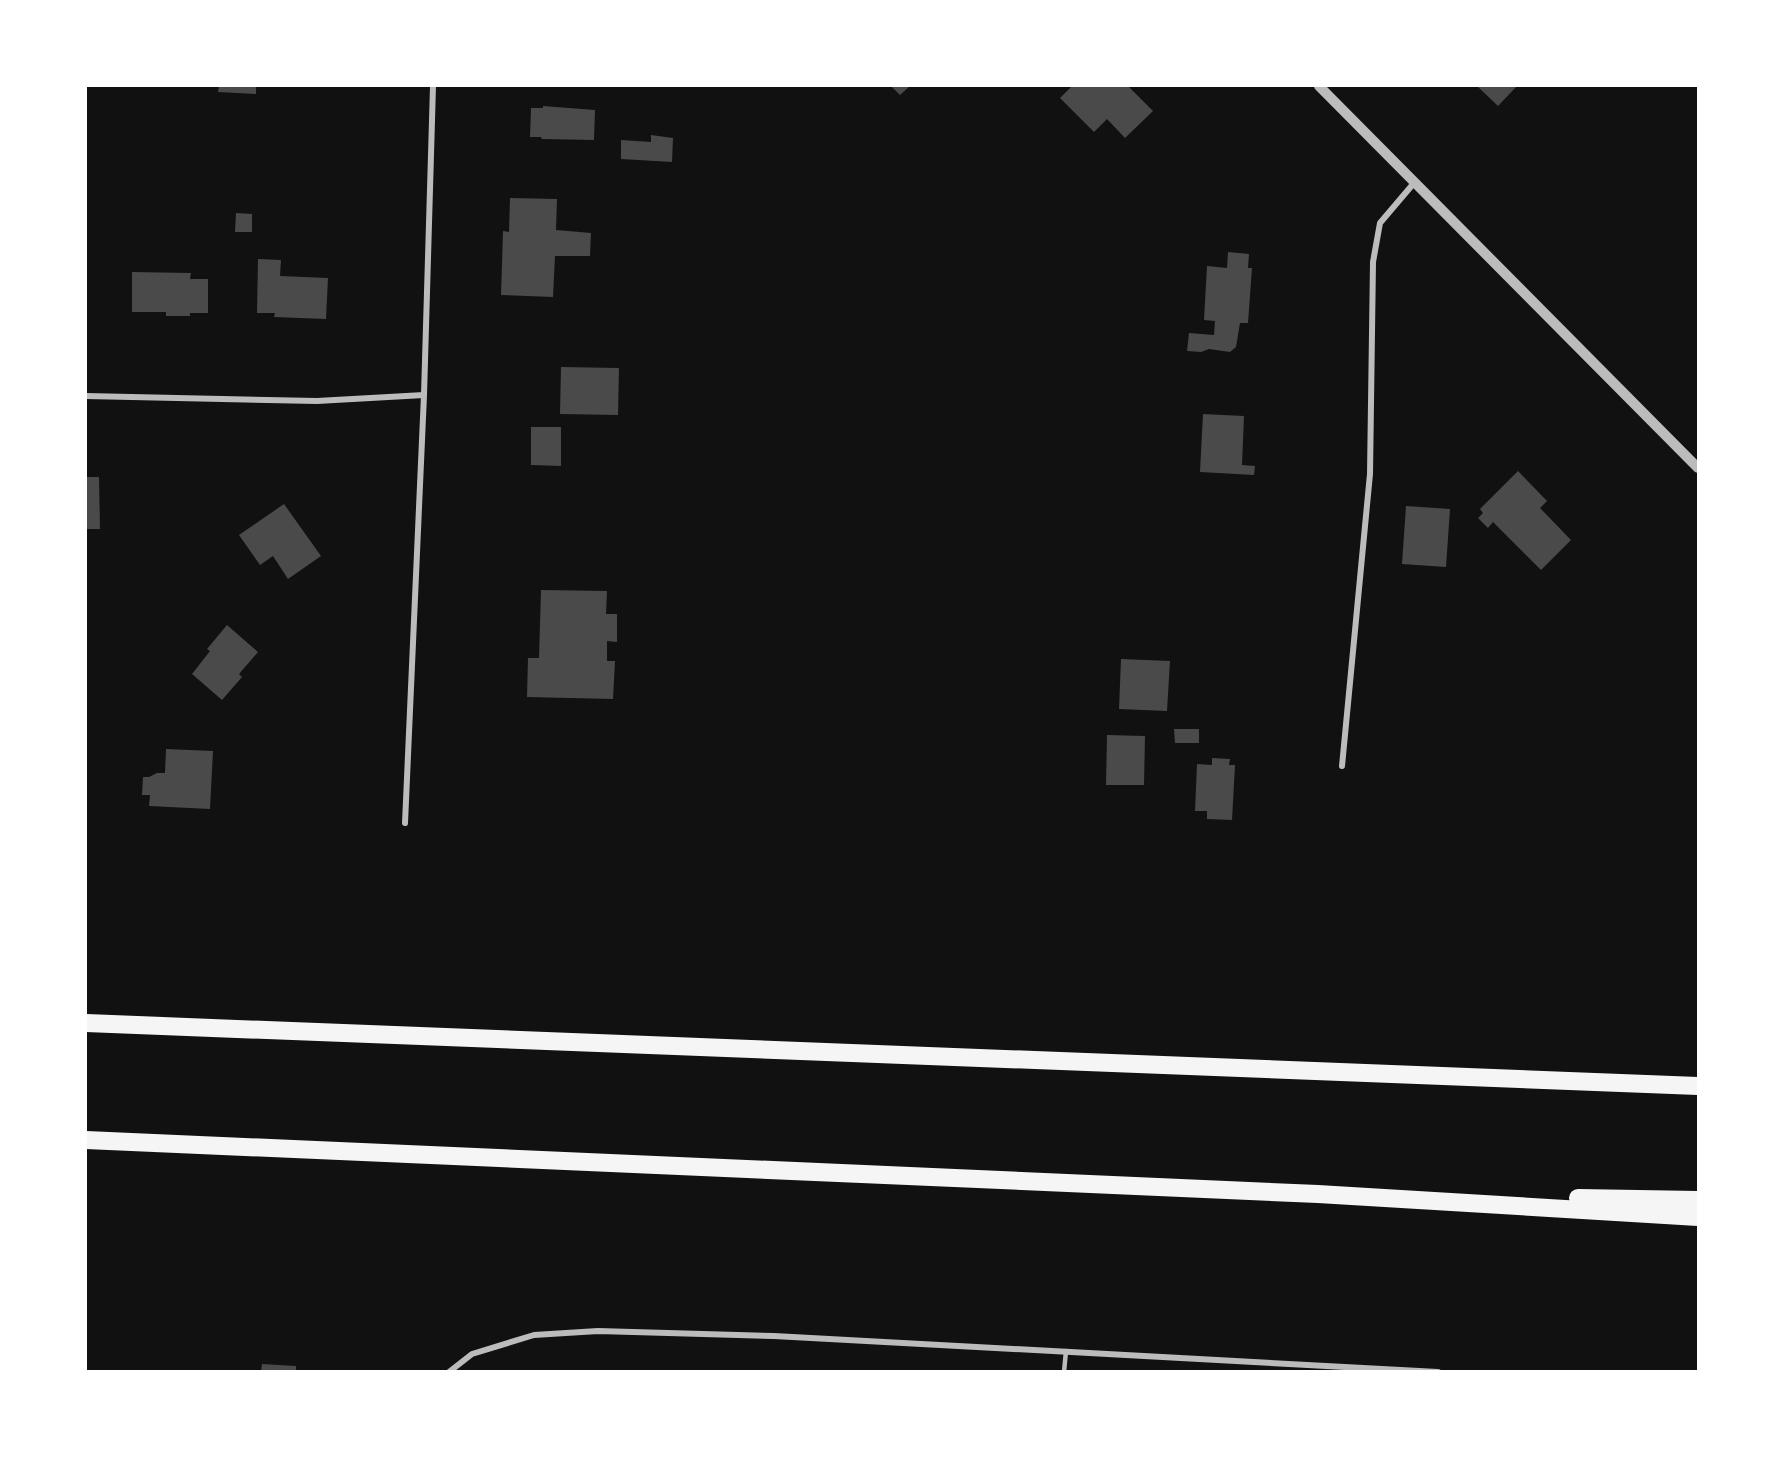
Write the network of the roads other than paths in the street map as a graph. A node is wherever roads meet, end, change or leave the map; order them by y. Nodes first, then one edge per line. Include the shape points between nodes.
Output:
1 (433, 86) edge
2 (1318, 86) edge
3 (1414, 183) junction
4 (424, 395) junction
5 (86, 396) edge
6 (1698, 468) edge
7 (1342, 766) dead end
8 (405, 823) dead end
9 (86, 1023) edge
10 (1698, 1086) edge
11 (86, 1140) edge
12 (1318, 1194) junction
13 (1698, 1200) edge
14 (1698, 1216) edge
15 (1066, 1351) junction
16 (449, 1371) edge
17 (1064, 1371) edge
18 (1438, 1371) edge

1 - 4 street
2 - 3 street
3 - 6 street
3 - 7 street via 1380,223 1373,262 1370,474
4 - 5 street via 317,401
4 - 8 street
9 - 10 highway
11 - 12 highway
12 - 13 highway
12 - 14 highway
15 - 16 street via 598,1331 534,1335 472,1354
15 - 17 lane
15 - 18 street

